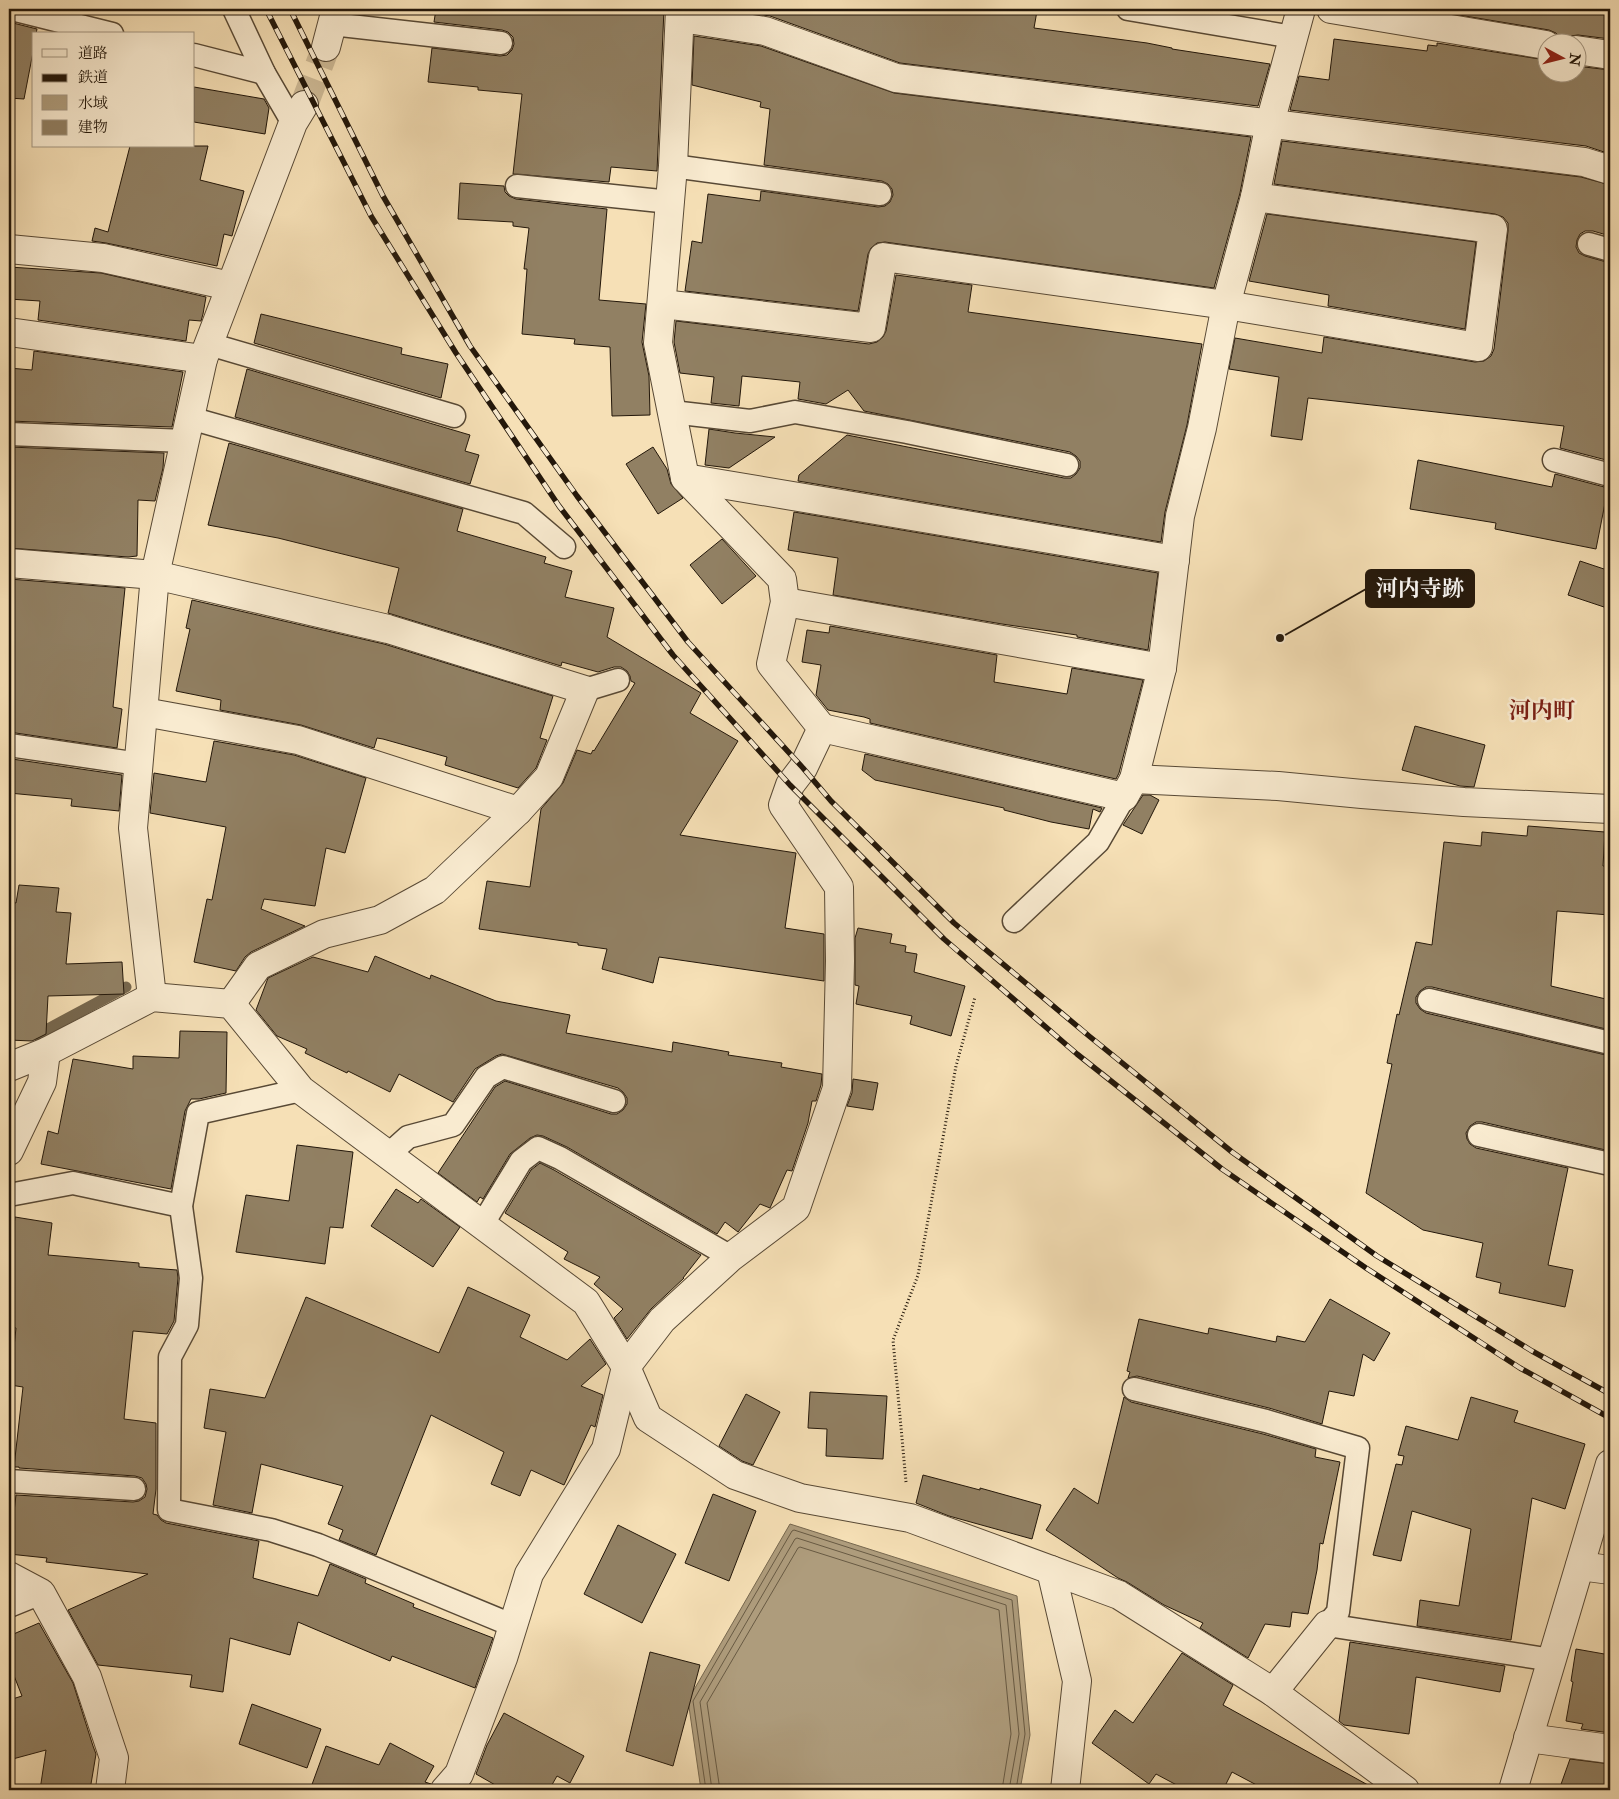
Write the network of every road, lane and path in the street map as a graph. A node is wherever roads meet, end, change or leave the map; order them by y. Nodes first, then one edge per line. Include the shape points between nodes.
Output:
1 (12, 9) edge
2 (234, 9) edge
3 (1128, 9) edge
4 (1301, 9) edge
5 (1332, 9) edge
6 (680, 13) edge
7 (331, 27) edge
8 (104, 32) edge
9 (1293, 37) junction
10 (1536, 42) edge
11 (501, 43) dead end
12 (1586, 51) edge
13 (195, 55) edge
14 (1610, 55) edge
15 (264, 73) junction
16 (299, 114) joint
17 (1270, 123) junction
18 (672, 166) junction
19 (1610, 170) edge
20 (517, 186) dead end
21 (880, 194) dead end
22 (1255, 196) junction
23 (670, 202) junction
24 (1589, 244) dead end
25 (9, 249) edge
26 (1610, 250) edge
27 (230, 286) junction
28 (662, 304) junction
29 (1226, 305) junction
30 (9, 332) edge
31 (206, 351) junction
32 (672, 412) junction
33 (454, 416) dead end
34 (187, 430) junction
35 (9, 434) edge
36 (1554, 460) dead end
37 (1067, 465) dead end
38 (1610, 475) edge
39 (685, 478) junction
40 (564, 547) dead end
41 (1176, 560) junction
42 (9, 563) edge
43 (155, 575) junction
44 (785, 602) junction
45 (1162, 668) junction
46 (618, 680) dead end
47 (585, 690) junction
48 (144, 712) junction
49 (822, 728) junction
50 (9, 745) edge
51 (138, 764) junction
52 (1129, 788) junction
53 (1610, 809) edge
54 (518, 811) junction
55 (1014, 921) dead end
56 (152, 997) junction
57 (976, 997) dead end
58 (1429, 1000) dead end
59 (231, 1004) junction
60 (1610, 1043) edge
61 (46, 1052) junction
62 (9, 1067) edge
63 (301, 1090) junction
64 (614, 1101) dead end
65 (1479, 1135) dead end
66 (9, 1151) edge
67 (388, 1155) junction
68 (1610, 1164) edge
69 (9, 1195) edge
70 (180, 1206) junction
71 (482, 1224) junction
72 (731, 1257) junction
73 (626, 1367) junction
74 (1134, 1389) dead end
75 (1610, 1464) edge
76 (9, 1481) edge
77 (134, 1489) dead end
78 (910, 1518) junction
79 (1580, 1566) junction
80 (1051, 1570) junction
81 (1610, 1570) edge
82 (9, 1576) edge
83 (40, 1593) junction
84 (9, 1606) edge
85 (1327, 1625) junction
86 (514, 1626) junction
87 (1552, 1660) junction
88 (1274, 1692) junction
89 (1528, 1738) junction
90 (1610, 1749) edge
91 (117, 1786) edge
92 (445, 1790) edge
93 (1065, 1790) edge
94 (1404, 1790) edge
95 (1512, 1790) edge

1 - 8 lane
2 - 15 lane
3 - 9 lane
4 - 9 street
5 - 10 street
6 - 17 street via 765,31 896,78
6 - 18 street
7 - 11 lane
9 - 17 street
12 - 14 street
13 - 15 lane
15 - 16 lane
16 - 27 street
17 - 19 street via 1584,162
17 - 22 street
18 - 21 lane
18 - 23 street
20 - 23 lane
22 - 29 street
22 - 29 street via 1493,229 1478,348
23 - 28 street
24 - 26 lane
25 - 27 street via 102,258
27 - 31 street
28 - 29 street via 871,328 883,256
28 - 32 street via 658,343
29 - 41 street via 1202,428 1180,516
30 - 31 street
31 - 33 lane
31 - 34 street
32 - 37 lane via 750,421 795,412
32 - 39 street
34 - 35 lane
34 - 40 lane via 524,513
34 - 43 street
36 - 38 lane
39 - 41 street
39 - 44 street via 782,579
41 - 45 street
42 - 43 street
43 - 47 street via 388,629
43 - 48 street
44 - 45 street
44 - 49 street via 771,664
45 - 52 street
46 - 47 lane
47 - 54 street via 550,777
48 - 51 street
48 - 54 street via 298,740
49 - 52 street
49 - 72 street via 803,768 790,785 783,806 839,887 837,1088 796,1208
50 - 51 lane
51 - 56 street via 133,828
52 - 53 street via 1278,786 1464,802
52 - 55 lane via 1098,842
54 - 59 street via 435,890 380,920 324,934 258,966
56 - 59 street
56 - 61 street
57 - 78 path via 956,1066 918,1276 893,1340
58 - 60 lane
59 - 63 street
61 - 62 street
61 - 66 street via 42,1082
63 - 67 street
63 - 70 lane via 198,1113
64 - 67 lane via 503,1067 486,1077 454,1125 408,1137
65 - 68 lane
67 - 71 street
69 - 70 lane via 72,1183
70 - 86 lane via 191,1278 187,1325 170,1357 169,1510 271,1530 318,1545
71 - 72 lane via 521,1161 538,1148
71 - 73 street via 586,1302
72 - 73 street via 662,1320
73 - 78 street via 648,1418 735,1476 800,1498
73 - 86 street via 606,1449 529,1574
74 - 85 lane via 1266,1421 1358,1448 1338,1612
75 - 79 street
76 - 77 lane
78 - 80 street
79 - 81 street
79 - 87 street
80 - 88 street via 1119,1595
80 - 93 street via 1077,1681
82 - 83 street
83 - 84 lane
83 - 91 street via 87,1677 114,1758
85 - 87 lane
85 - 88 street
86 - 92 street via 459,1774
87 - 89 street
88 - 94 street
89 - 90 street
89 - 95 street

